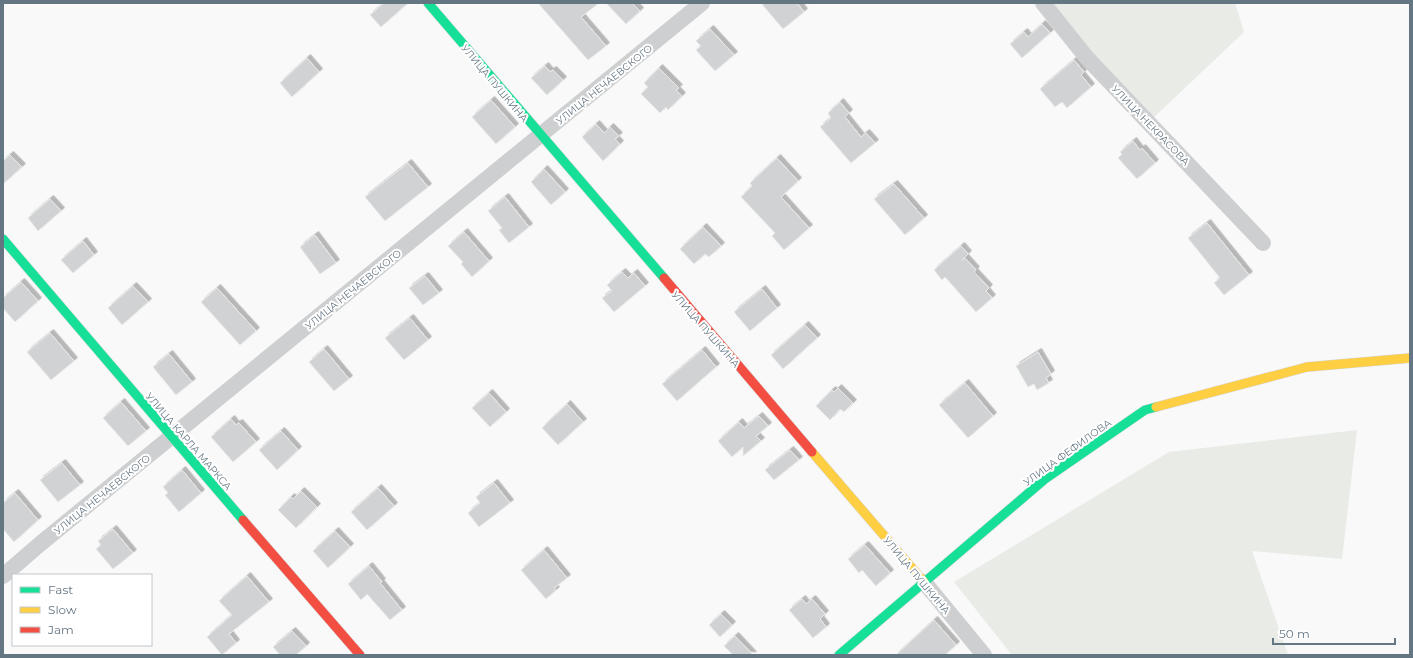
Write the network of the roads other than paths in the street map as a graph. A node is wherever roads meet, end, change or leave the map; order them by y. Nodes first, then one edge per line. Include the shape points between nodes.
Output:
1 (428, 3) edge
2 (702, 3) edge
3 (1043, 3) edge
4 (541, 136) junction
5 (3, 239) edge
6 (1263, 243) dead end
7 (1410, 358) edge
8 (172, 437) junction
9 (3, 576) edge
10 (924, 582) junction
11 (360, 655) edge
12 (839, 655) edge
13 (984, 655) edge

1 - 4 main road, УЛИЦА ПУШКИНА
2 - 4 street, УЛИЦА НЕЧАЕВСКОГО
3 - 6 street, УЛИЦА НЕКРАСОВА via 1087,58
4 - 8 street, УЛИЦА НЕЧАЕВСКОГО
4 - 10 main road, УЛИЦА ПУШКИНА
5 - 8 main road, УЛИЦА КАРЛА МАРКСА
7 - 10 main road, УЛИЦА ФЕФИЛОВА via 1307,367 1145,410 1045,479
8 - 9 street, УЛИЦА НЕЧАЕВСКОГО
8 - 11 main road, УЛИЦА КАРЛА МАРКСА
10 - 12 main road, УЛИЦА ФЕФИЛОВА
10 - 13 street, УЛИЦА ПУШКИНА

